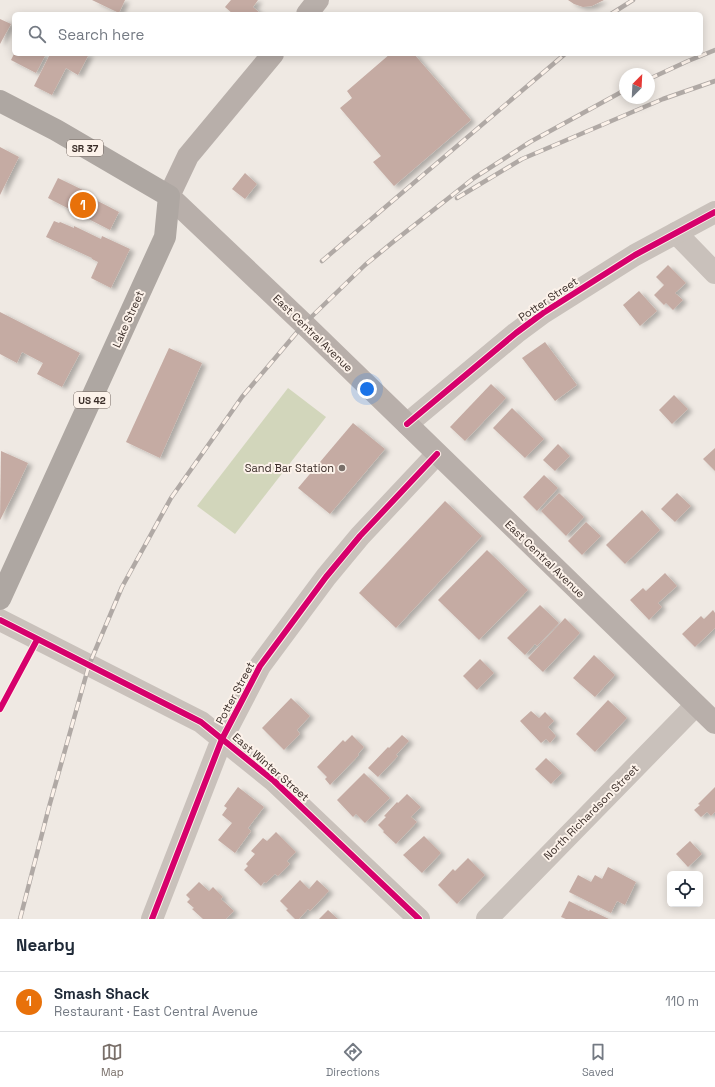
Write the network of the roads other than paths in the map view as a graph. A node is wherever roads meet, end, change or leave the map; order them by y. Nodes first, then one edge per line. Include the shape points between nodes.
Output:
1 (318, 0) edge
2 (309, 12) edge
3 (271, 56) edge
4 (0, 102) edge
5 (169, 196) junction
6 (715, 212) edge
7 (676, 233) junction
8 (715, 273) edge
9 (407, 424) junction
10 (437, 454) junction
11 (0, 599) edge
12 (0, 620) edge
13 (696, 705) junction
14 (715, 723) edge
15 (222, 739) junction
16 (152, 919) edge
17 (419, 919) edge
18 (487, 919) edge

1 - 2 main road
3 - 5 main road, Lake Street / US 42 via 188,156
4 - 5 highway, East Central Avenue / SR 37 via 56,130
5 - 9 main road, East Central Avenue / SR 37
5 - 11 highway, Lake Street / US 42 via 165,237
6 - 7 street, Potter Street
7 - 8 street
7 - 9 street, Potter Street via 543,313
9 - 10 main road, East Central Avenue / SR 37
10 - 13 main road, East Central Avenue / SR 37
10 - 15 street, Potter Street via 360,536 326,577 260,666
12 - 15 street, East Winter Street via 201,722
13 - 14 main road, East Central Avenue / SR 37
13 - 18 street, North Richardson Street
15 - 16 street, Potter Street
15 - 17 street, East Winter Street via 274,781

